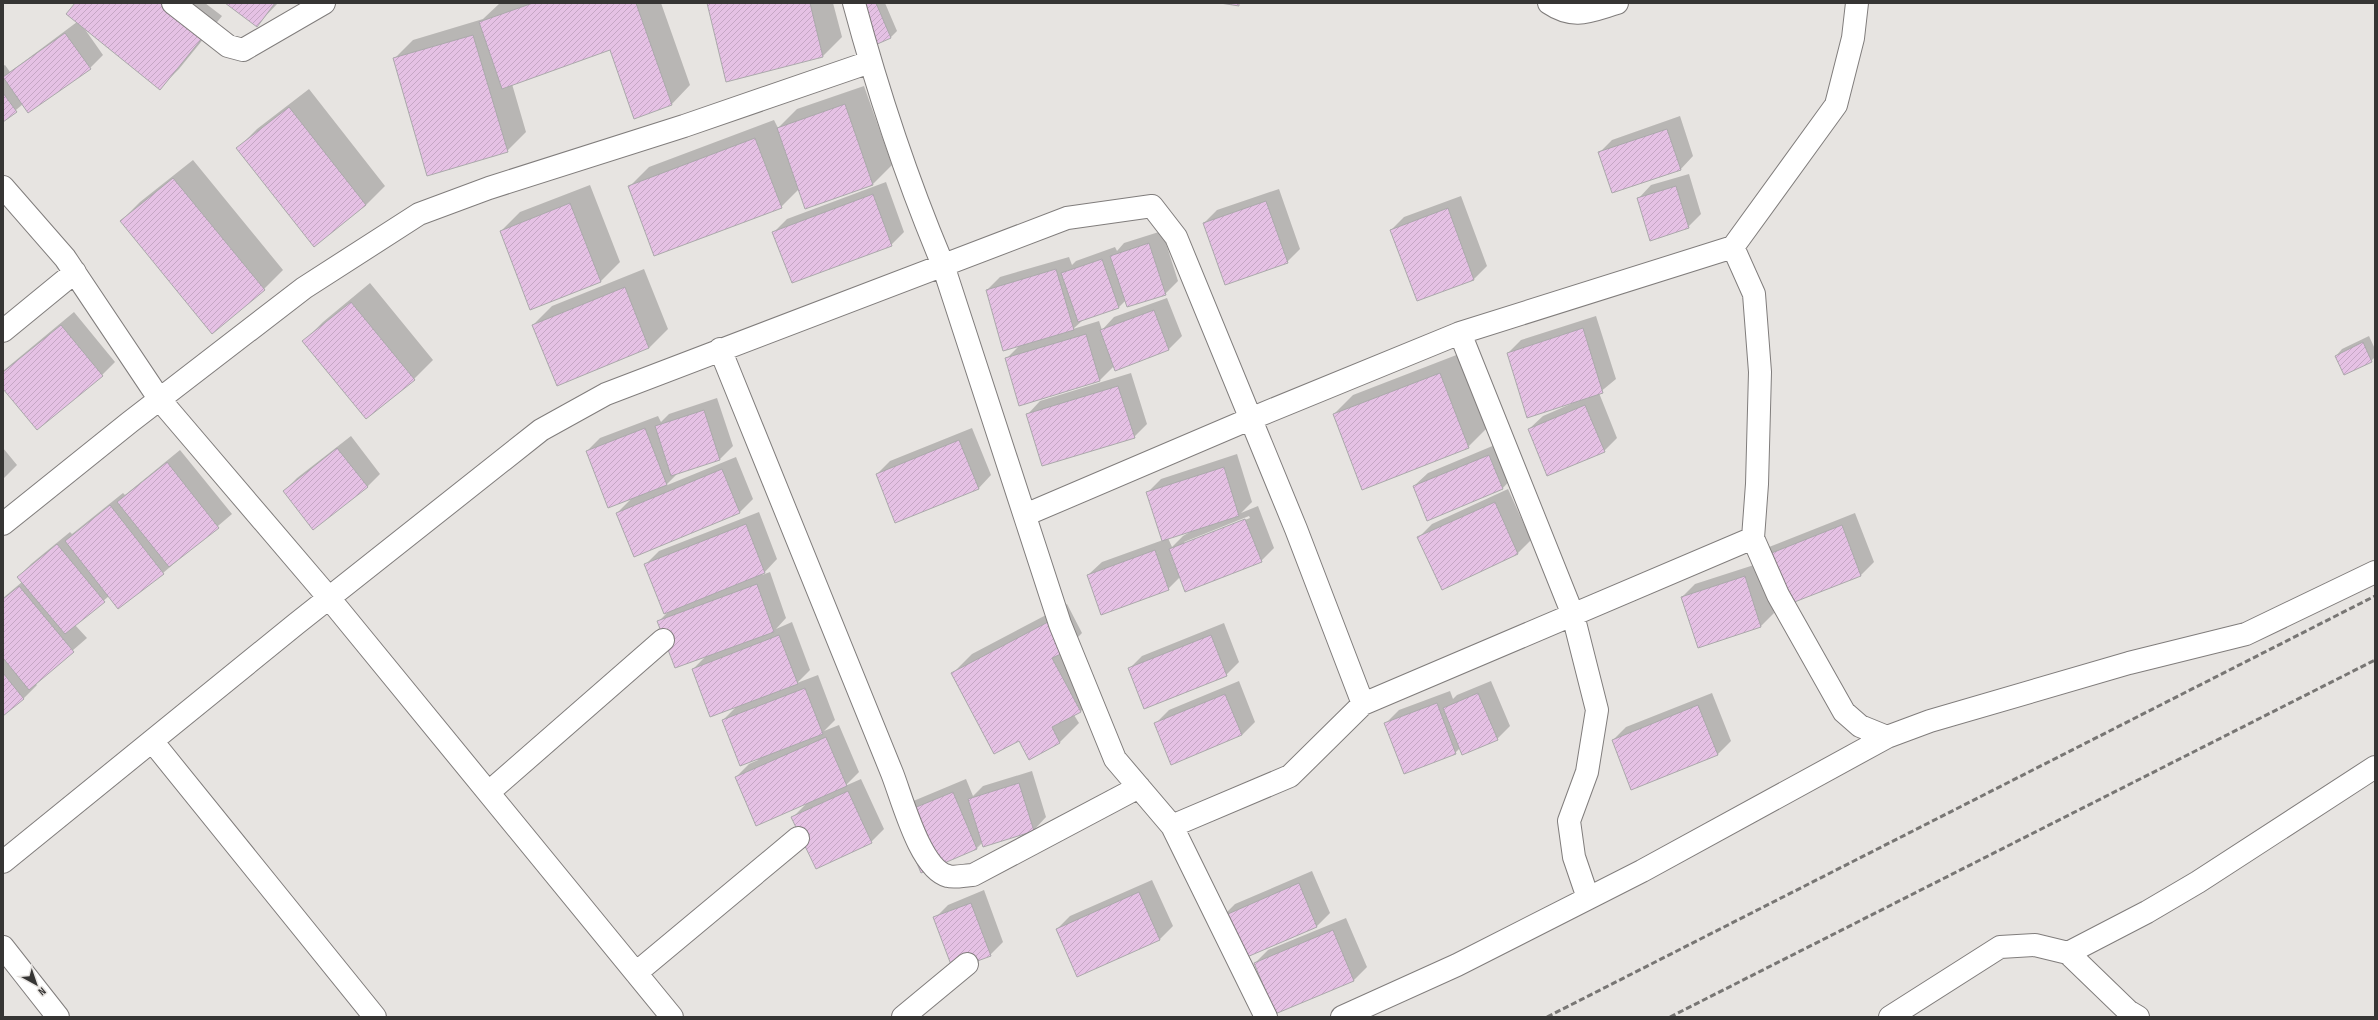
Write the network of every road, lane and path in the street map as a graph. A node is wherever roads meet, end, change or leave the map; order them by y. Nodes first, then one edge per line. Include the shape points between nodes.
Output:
1 (173, 3) edge
2 (324, 3) edge
3 (854, 3) edge
4 (1549, 3) edge
5 (1617, 3) edge
6 (1857, 3) edge
7 (870, 62) junction
8 (3, 187) edge
9 (1732, 247) junction
10 (70, 265) junction
11 (943, 265) junction
12 (3, 331) edge
13 (1460, 333) junction
14 (720, 349) junction
15 (160, 400) junction
16 (1250, 419) junction
17 (1025, 515) junction
18 (3, 524) edge
19 (1753, 538) junction
20 (2375, 572) edge
21 (329, 598) junction
22 (1573, 615) junction
23 (663, 640) dead end
24 (1363, 704) junction
25 (1887, 737) junction
26 (152, 742) junction
27 (2375, 767) edge
28 (1139, 787) junction
29 (489, 792) junction
30 (1172, 826) junction
31 (798, 838) dead end
32 (3, 862) edge
33 (1588, 898) junction
34 (3, 947) edge
35 (2068, 953) junction
36 (967, 964) dead end
37 (636, 973) junction
38 (58, 1017) edge
39 (375, 1017) edge
40 (672, 1017) edge
41 (903, 1017) edge
42 (1266, 1017) edge
43 (1342, 1017) edge
44 (1890, 1017) edge
45 (2138, 1017) edge

1 - 2 street via 228,46 243,50
3 - 7 street
4 - 5 street via 1564,12 1581,14
6 - 9 street via 1853,38 1836,105
7 - 11 street via 927,227
7 - 15 street via 684,126 489,188 419,214 304,288
8 - 10 street
9 - 13 street
9 - 19 street via 1754,294 1760,372
10 - 12 street
10 - 15 street
11 - 14 street
11 - 16 street via 1067,218 1152,206 1176,238
11 - 17 street
13 - 16 street
13 - 22 street
14 - 21 street via 606,394 541,430
14 - 28 street via 919,843 933,867 948,876 973,875
15 - 18 street
15 - 21 street
16 - 17 street
16 - 24 street
17 - 28 street via 1060,624 1115,759
19 - 22 street
19 - 25 street via 1778,595 1844,712 1860,726
20 - 25 street via 2246,634 2122,665 1930,721
21 - 26 street
21 - 29 street
22 - 24 street
22 - 33 street via 1597,710 1587,772 1569,821 1574,857
23 - 29 street
24 - 30 street via 1290,776
25 - 33 street
26 - 32 street
26 - 39 street
27 - 35 street via 2198,882
28 - 30 street
29 - 37 street
30 - 42 street
31 - 37 street
33 - 43 street via 1457,965
34 - 38 street
35 - 44 street via 2035,945 2000,947
35 - 45 street
36 - 41 street
37 - 40 street

